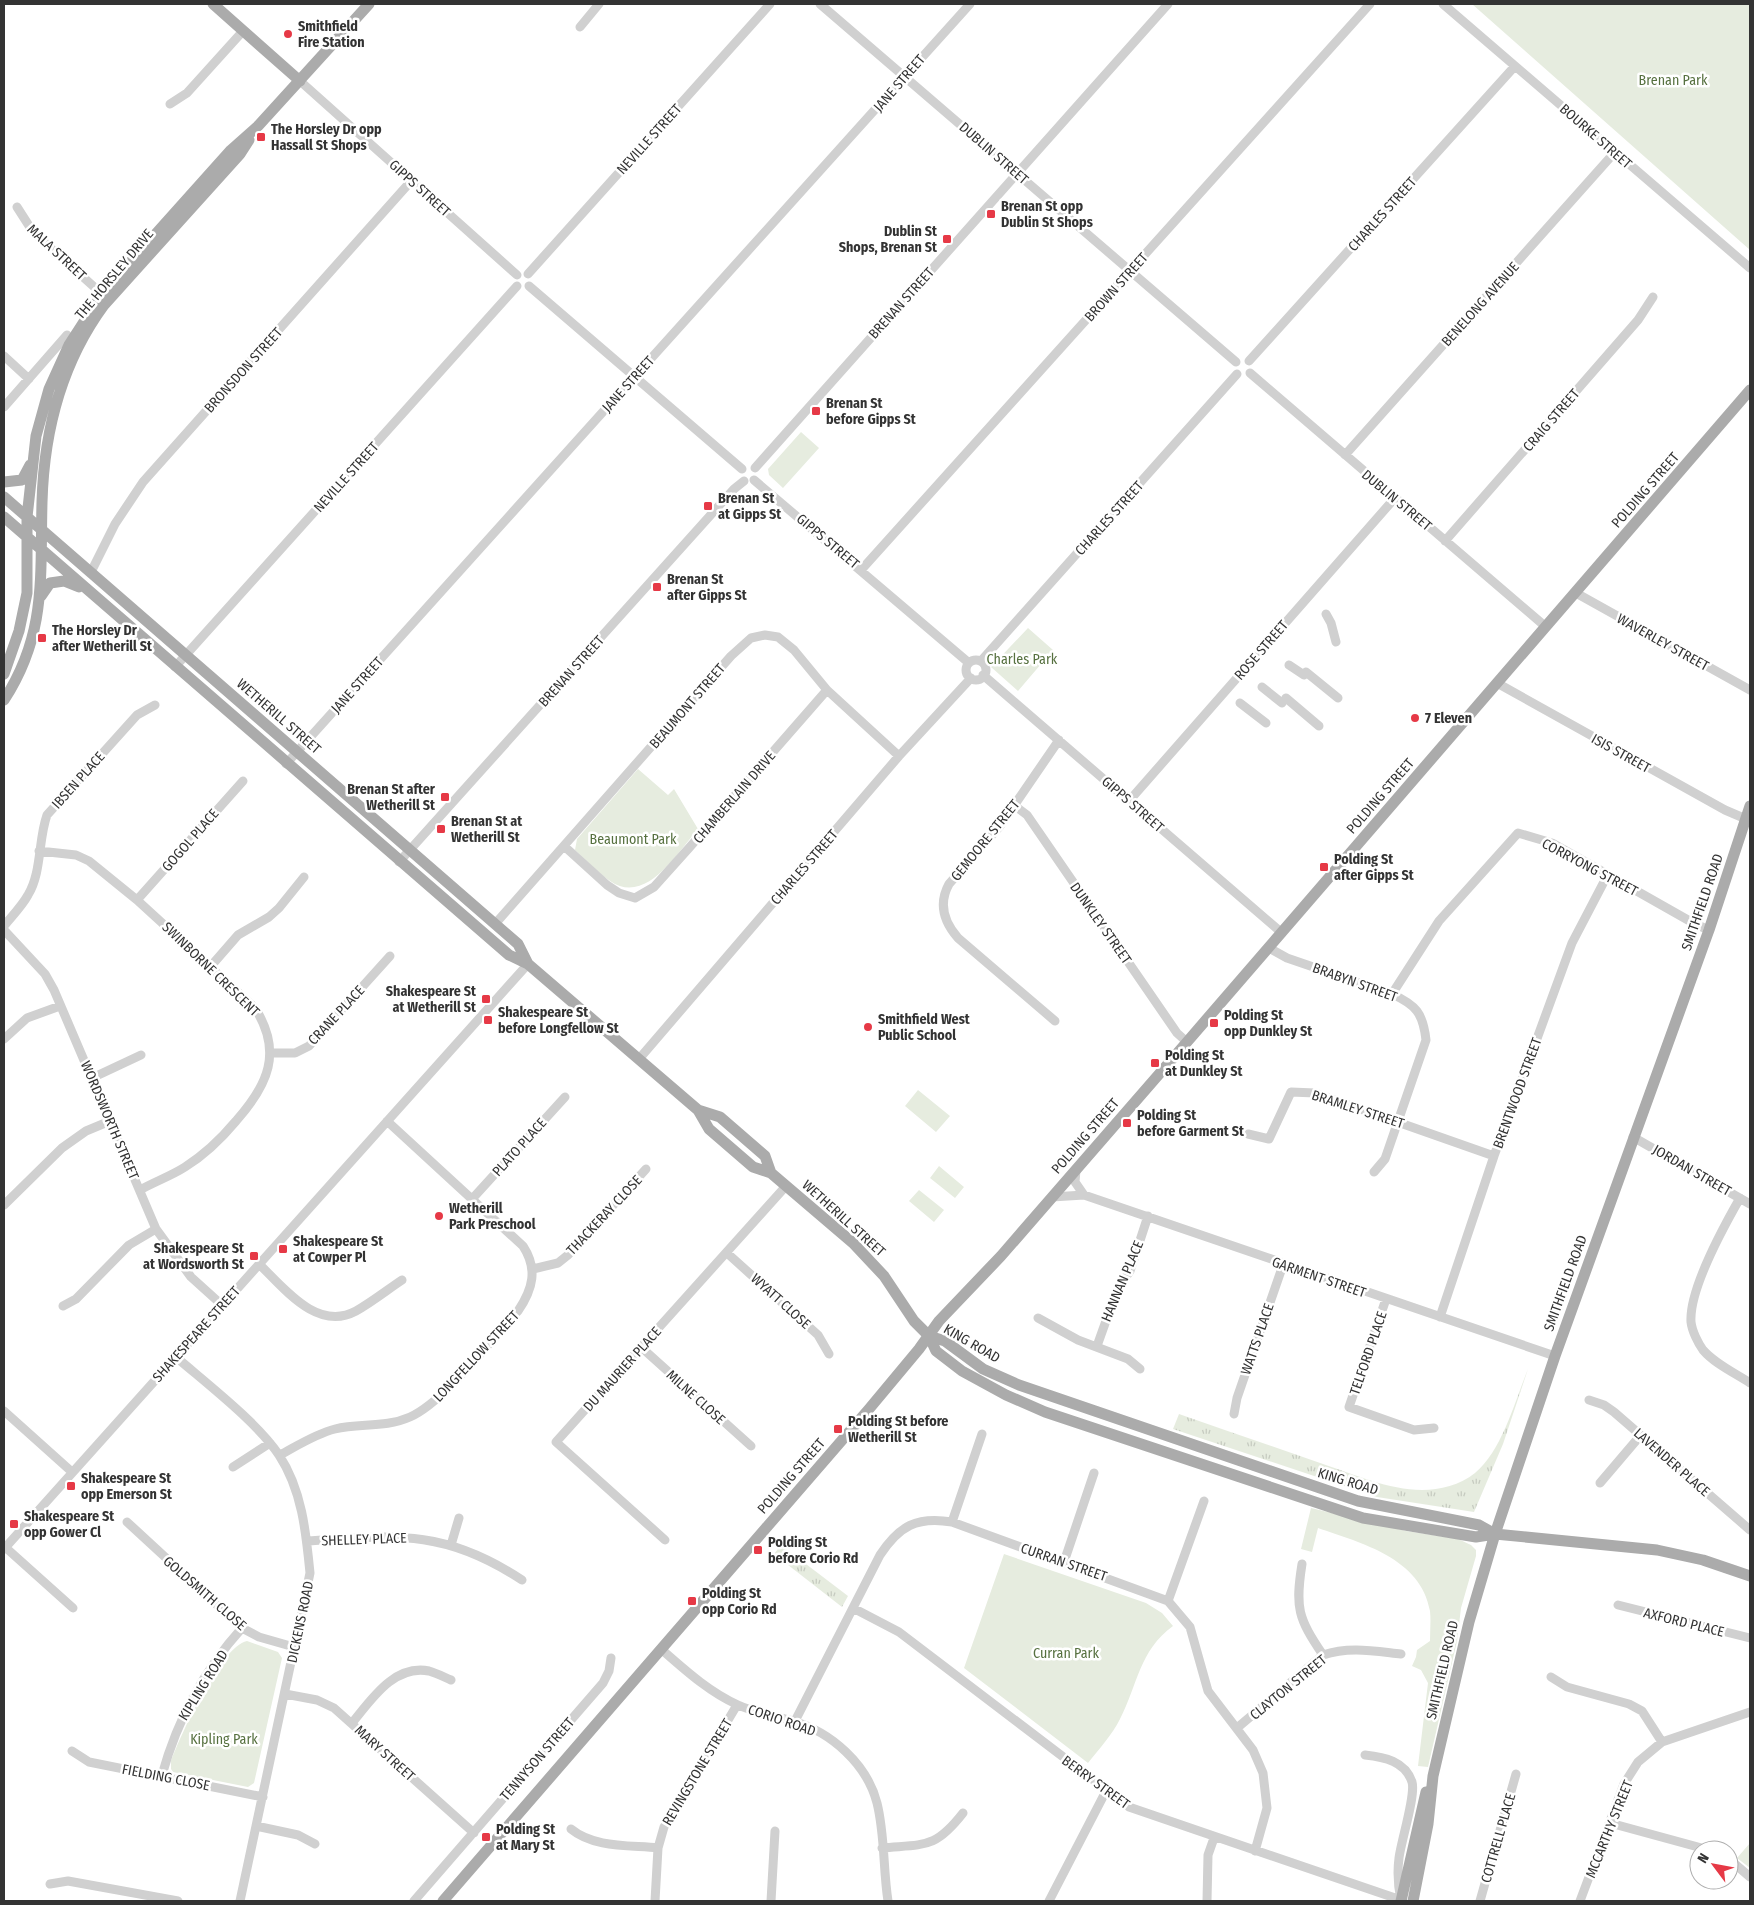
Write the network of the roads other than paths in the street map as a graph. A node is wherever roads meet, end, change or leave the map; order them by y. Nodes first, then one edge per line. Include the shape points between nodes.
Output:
1 (213, 4) edge
2 (369, 4) edge
3 (599, 4) edge
4 (770, 4) edge
5 (820, 4) edge
6 (970, 4) edge
7 (1168, 4) edge
8 (1370, 4) edge
9 (1443, 4) edge
10 (580, 27) dead end
11 (244, 31) junction
12 (1515, 66) junction
13 (904, 76) junction
14 (300, 81) junction
15 (170, 104) dead end
16 (258, 126) junction
17 (1615, 152) junction
18 (1017, 172) junction
19 (412, 180) junction
20 (17, 207) dead end
21 (1750, 268) edge
22 (1130, 271) junction
23 (528, 274) junction
24 (517, 275) junction
25 (517, 286) junction
26 (529, 286) junction
27 (102, 294) junction
28 (1653, 297) dead end
29 (67, 335) dead end
30 (4, 356) edge
31 (1248, 361) junction
32 (1236, 362) junction
33 (1250, 373) junction
34 (1237, 374) junction
35 (634, 376) junction
36 (29, 379) junction
37 (1750, 390) edge
38 (4, 407) edge
39 (1345, 455) junction
40 (32, 458) junction
41 (754, 468) junction
42 (742, 469) junction
43 (754, 480) junction
44 (744, 481) junction
45 (4, 482) edge
46 (4, 496) edge
47 (1394, 498) junction
48 (4, 517) edge
49 (27, 517) junction
50 (42, 529) junction
51 (27, 537) junction
52 (1445, 541) junction
53 (42, 549) junction
54 (862, 570) junction
55 (92, 572) junction
56 (1576, 593) junction
57 (94, 595) junction
58 (40, 598) junction
59 (1326, 614) dead end
60 (1546, 627) junction
61 (1336, 642) dead end
62 (186, 655) junction
63 (981, 661) junction
64 (969, 663) junction
65 (1289, 665) dead end
66 (175, 667) junction
67 (4, 674) edge
68 (984, 675) junction
69 (971, 678) junction
70 (1497, 683) junction
71 (1262, 687) dead end
72 (827, 690) junction
73 (1750, 690) edge
74 (1338, 698) dead end
75 (4, 700) edge
76 (1240, 703) dead end
77 (155, 705) dead end
78 (1266, 723) dead end
79 (1320, 726) dead end
80 (1059, 740) junction
81 (297, 752) junction
82 (899, 756) junction
83 (286, 764) junction
84 (243, 781) dead end
85 (1129, 801) junction
86 (1015, 806) junction
87 (1750, 806) edge
88 (1746, 819) junction
89 (564, 846) junction
90 (410, 850) junction
91 (39, 851) junction
92 (399, 862) junction
93 (1607, 876) junction
94 (304, 877) dead end
95 (137, 900) junction
96 (496, 924) junction
97 (4, 926) edge
98 (4, 930) edge
99 (1709, 930) junction
100 (1282, 933) junction
101 (1269, 948) junction
102 (390, 956) dead end
103 (528, 964) junction
104 (212, 966) junction
105 (1392, 994) junction
106 (60, 1006) junction
107 (1055, 1021) dead end
108 (4, 1039) edge
109 (1187, 1042) junction
110 (271, 1053) junction
111 (142, 1055) dead end
112 (639, 1059) junction
113 (92, 1078) junction
114 (565, 1097) dead end
115 (698, 1110) junction
116 (110, 1121) junction
117 (386, 1121) junction
118 (1398, 1122) junction
119 (1248, 1134) dead end
120 (1633, 1137) junction
121 (1494, 1156) junction
122 (646, 1169) dead end
123 (1076, 1170) junction
124 (1374, 1172) dead end
125 (771, 1173) junction
126 (786, 1186) junction
127 (140, 1190) junction
128 (1084, 1195) junction
129 (1052, 1197) junction
130 (473, 1198) junction
131 (1740, 1198) junction
132 (1750, 1204) edge
133 (4, 1205) edge
134 (1148, 1216) junction
135 (156, 1229) junction
136 (727, 1253) junction
137 (259, 1264) junction
138 (1283, 1265) junction
139 (533, 1269) junction
140 (402, 1280) dead end
141 (1386, 1299) junction
142 (222, 1305) junction
143 (63, 1306) dead end
144 (1440, 1317) junction
145 (1038, 1318) dead end
146 (929, 1336) junction
147 (1097, 1346) junction
148 (642, 1348) junction
149 (829, 1354) dead end
150 (1555, 1356) junction
151 (176, 1357) junction
152 (1140, 1369) dead end
153 (1750, 1383) edge
154 (1590, 1400) dead end
155 (4, 1412) edge
156 (1234, 1414) dead end
157 (1434, 1428) dead end
158 (982, 1434) dead end
159 (1640, 1436) junction
160 (270, 1443) junction
161 (751, 1446) dead end
162 (280, 1455) junction
163 (233, 1468) dead end
164 (72, 1472) junction
165 (1094, 1473) dead end
166 (1600, 1483) dead end
167 (1204, 1501) dead end
168 (459, 1518) dead end
169 (127, 1522) dead end
170 (952, 1522) junction
171 (1750, 1530) edge
172 (1495, 1534) junction
173 (665, 1540) dead end
174 (307, 1541) junction
175 (451, 1545) junction
176 (5, 1548) edge
177 (1064, 1562) junction
178 (1302, 1564) dead end
179 (1750, 1576) edge
180 (522, 1580) dead end
181 (1168, 1601) junction
182 (1618, 1605) dead end
183 (73, 1608) dead end
184 (853, 1608) junction
185 (242, 1628) junction
186 (1750, 1638) edge
187 (294, 1647) junction
188 (661, 1649) junction
189 (1401, 1654) dead end
190 (1323, 1655) junction
191 (611, 1658) dead end
192 (1551, 1677) dead end
193 (451, 1680) dead end
194 (285, 1694) junction
195 (737, 1704) junction
196 (1750, 1712) edge
197 (795, 1721) junction
198 (352, 1723) junction
199 (1237, 1728) junction
200 (1662, 1742) junction
201 (72, 1751) dead end
202 (1365, 1756) dead end
203 (1516, 1774) dead end
204 (162, 1775) junction
205 (1433, 1776) junction
206 (1413, 1789) junction
207 (1426, 1791) junction
208 (1106, 1792) junction
209 (262, 1797) junction
210 (963, 1813) dead end
211 (1429, 1817) junction
212 (1610, 1823) junction
213 (256, 1826) junction
214 (571, 1829) dead end
215 (775, 1831) dead end
216 (474, 1833) junction
217 (1214, 1838) junction
218 (315, 1844) dead end
219 (1689, 1845) edge
220 (658, 1848) junction
221 (882, 1848) junction
222 (1255, 1851) junction
223 (1739, 1868) edge
224 (1750, 1877) edge
225 (50, 1884) dead end
226 (129, 1897) edge
227 (178, 1901) edge
228 (240, 1901) edge
229 (414, 1901) edge
230 (442, 1901) edge
231 (655, 1901) edge
232 (771, 1901) edge
233 (888, 1901) edge
234 (1049, 1901) edge
235 (1207, 1901) edge
236 (1401, 1901) edge
237 (1413, 1901) edge
238 (1480, 1901) edge
239 (1580, 1901) edge

1 - 11 main road
2 - 14 main road, THE HORSLEY DRIVE
3 - 10 street
4 - 23 street, NEVILLE STREET
5 - 13 street, DUBLIN STREET
6 - 13 street, JANE STREET
7 - 18 street, BRENAN STREET
8 - 22 street, BROWN STREET
9 - 12 street, BOURKE STREET
11 - 14 main road
11 - 15 street via 187,93
12 - 17 street, BOURKE STREET
12 - 31 street, CHARLES STREET
13 - 18 street, DUBLIN STREET
13 - 35 street, JANE STREET
14 - 16 main road, THE HORSLEY DRIVE
14 - 19 street, GIPPS STREET
16 - 27 main road, THE HORSLEY DRIVE via 231,150
16 - 50 main road, THE HORSLEY DRIVE via 240,154 104,305 80,341 55,406 44,470
17 - 21 street, BOURKE STREET
17 - 39 street, BENELONG AVENUE
18 - 22 street, DUBLIN STREET
18 - 41 street, BRENAN STREET
19 - 24 street, GIPPS STREET
19 - 55 street, BRONSDON STREET via 143,482 115,524
20 - 27 street, MALA STREET via 33,232
22 - 32 street, DUBLIN STREET
22 - 54 street, BROWN STREET
23 - 24 street via 522,272
23 - 26 street via 531,279
24 - 25 street
25 - 26 street
25 - 62 street, NEVILLE STREET
26 - 35 street
27 - 40 main road, THE HORSLEY DRIVE via 80,325 57,368 41,414
28 - 52 street, CRAIG STREET via 1638,320
29 - 36 street, THE HORSLEY DRIVE
30 - 36 street
31 - 32 street
31 - 33 street
32 - 34 street via 1234,369
33 - 34 street
33 - 39 street, DUBLIN STREET
34 - 63 street, CHARLES STREET
35 - 42 street
35 - 81 street, JANE STREET
36 - 38 street, THE HORSLEY DRIVE
37 - 56 main road, POLDING STREET
39 - 47 street, DUBLIN STREET
40 - 45 main road via 22,480
40 - 49 main road, THE HORSLEY DRIVE
41 - 42 street via 749,465
41 - 43 street via 757,474
42 - 44 street via 740,475
43 - 44 street
43 - 54 street, GIPPS STREET
44 - 90 street, BRENAN STREET
46 - 49 main road, WETHERILL STREET
47 - 52 street, DUBLIN STREET
47 - 85 street, ROSE STREET
48 - 51 main road, WETHERILL STREET
49 - 50 main road, WETHERILL STREET
49 - 51 main road, THE HORSLEY DRIVE
50 - 53 main road, THE HORSLEY DRIVE
50 - 55 main road, WETHERILL STREET
51 - 53 main road, WETHERILL STREET
51 - 67 main road, THE HORSLEY DRIVE via 24,612
52 - 60 street, DUBLIN STREET
53 - 57 main road, WETHERILL STREET
53 - 58 main road, THE HORSLEY DRIVE
54 - 64 street, GIPPS STREET
55 - 62 main road, WETHERILL STREET
56 - 60 main road, POLDING STREET
56 - 73 street, WAVERLEY STREET
57 - 58 main road via 73,584 58,581 47,586
57 - 66 main road, WETHERILL STREET
58 - 75 main road, THE HORSLEY DRIVE via 31,646
59 - 61 street
60 - 70 main road, POLDING STREET
62 - 66 street, NEVILLE STREET
62 - 81 main road, WETHERILL STREET
63 - 64 street
63 - 68 street
64 - 69 street via 966,671
65 - 74 street
66 - 83 main road, WETHERILL STREET
68 - 69 street
68 - 80 street, GIPPS STREET
69 - 82 street, CHARLES STREET
70 - 88 street, ISIS STREET
70 - 100 main road, POLDING STREET
71 - 79 street
72 - 82 street, BEAUMONT STREET
72 - 89 street, CHAMBERLAIN DRIVE via 689,848 645,893 635,898 619,893
72 - 89 street, BEAUMONT STREET via 787,643 772,636 751,638 731,656
76 - 78 street
77 - 91 street, IBSEN PLACE via 137,715 47,815
80 - 85 street, GIPPS STREET
80 - 86 street, GEMOORE STREET
81 - 83 street, JANE STREET
81 - 90 main road, WETHERILL STREET
82 - 112 street, CHARLES STREET
83 - 92 main road, WETHERILL STREET
84 - 95 street, GOGOL PLACE
85 - 100 street, GIPPS STREET
86 - 107 street, GEMOORE STREET via 949,884 944,894 944,914 958,938
86 - 109 street, DUNKLEY STREET via 1027,815 1177,1033
87 - 88 main road, SMITHFIELD ROAD
88 - 99 main road, SMITHFIELD ROAD
89 - 96 street, BEAUMONT STREET
90 - 92 street, BRENAN STREET
90 - 96 main road, WETHERILL STREET
91 - 95 street, SWINBORNE CRESCENT via 76,855 89,861
91 - 97 street, IBSEN PLACE via 28,895
92 - 103 main road, WETHERILL STREET via 509,955
93 - 99 street, CORRYONG STREET
93 - 105 street, CORRYONG STREET via 1552,843 1518,832 1439,921
93 - 121 street, BRENTWOOD STREET via 1572,943
94 - 104 street via 269,917 238,935
95 - 104 street, SWINBORNE CRESCENT
96 - 103 main road, WETHERILL STREET via 518,944
98 - 106 street, WORDSWORTH STREET via 45,974
99 - 120 main road, SMITHFIELD ROAD
100 - 101 main road, POLDING STREET
101 - 105 street, BRABYN STREET via 1287,958
101 - 109 main road, POLDING STREET
102 - 110 street, CRANE PLACE via 309,1046 295,1053
103 - 112 main road, WETHERILL STREET
103 - 117 street, SHAKESPEARE STREET
104 - 110 street, SWINBORNE CRESCENT via 264,1021
105 - 118 street, BRABYN STREET via 1417,1009 1424,1024 1426,1040
106 - 108 street via 27,1018
106 - 113 street, WORDSWORTH STREET
109 - 123 main road, POLDING STREET
110 - 127 street, SWINBORNE CRESCENT via 262,1087 229,1130 183,1169
111 - 113 street
112 - 115 main road, WETHERILL STREET
113 - 116 street, WORDSWORTH STREET
114 - 130 street, PLATO PLACE
115 - 125 main road, WETHERILL STREET via 709,1129 753,1167
115 - 125 main road, WETHERILL STREET via 720,1117 765,1156
116 - 127 street, WORDSWORTH STREET
116 - 133 street via 86,1131 62,1148
117 - 130 street
117 - 137 street, SHAKESPEARE STREET
118 - 119 street, BRAMLEY STREET via 1314,1093 1291,1092 1269,1139
118 - 121 street, BRAMLEY STREET
118 - 124 street, BRABYN STREET via 1384,1159
120 - 131 street, JORDAN STREET
120 - 150 main road, SMITHFIELD ROAD
121 - 144 street, BRENTWOOD STREET
122 - 139 street, THACKERAY CLOSE via 568,1255 558,1263
123 - 128 street via 1075,1182
123 - 129 main road, POLDING STREET
125 - 126 main road, WETHERILL STREET
126 - 136 street, DU MAURIER PLACE
126 - 146 main road, WETHERILL STREET via 869,1257 914,1321
127 - 135 street, WORDSWORTH STREET
128 - 129 street, GARMENT STREET
128 - 134 street, GARMENT STREET
129 - 146 main road, POLDING STREET
130 - 139 street via 523,1246
131 - 132 street, JORDAN STREET
131 - 153 street via 1707,1264 1693,1301 1691,1323 1703,1350
134 - 138 street, GARMENT STREET
134 - 147 street, HANNAN PLACE via 1130,1271 1117,1290
135 - 142 street, WORDSWORTH STREET via 191,1277
135 - 143 street via 129,1245 76,1299
136 - 148 street, DU MAURIER PLACE
136 - 149 street, WYATT CLOSE via 818,1335
137 - 140 street via 307,1308 322,1316 338,1317 355,1312
137 - 142 street, SHAKESPEARE STREET
138 - 141 street, GARMENT STREET
138 - 156 street, WATTS PLACE
139 - 162 street, LONGFELLOW STREET via 527,1298 518,1311 432,1404 411,1417 387,1425 336,1429
141 - 144 street, GARMENT STREET
141 - 157 street, TELFORD PLACE via 1349,1407 1414,1430
142 - 151 street, SHAKESPEARE STREET
144 - 150 street, GARMENT STREET
145 - 147 street via 1078,1340
146 - 172 main road, KING ROAD via 945,1342 983,1369 1046,1394 1358,1501 1480,1525
146 - 172 main road, KING ROAD via 936,1351 962,1371 1045,1412 1363,1518 1476,1537
146 - 188 main road, POLDING STREET
147 - 152 street via 1128,1359
148 - 161 street, MILNE CLOSE
148 - 173 street, DU MAURIER PLACE via 556,1442
150 - 172 main road, SMITHFIELD ROAD
151 - 160 street, DICKENS ROAD
151 - 164 street, SHAKESPEARE STREET
154 - 159 street, LAVENDER PLACE via 1609,1409
155 - 164 street
158 - 170 street
159 - 166 street
159 - 171 street, LAVENDER PLACE
160 - 162 street, DICKENS ROAD
160 - 163 street
162 - 174 street, DICKENS ROAD via 304,1514
164 - 176 street, SHAKESPEARE STREET
165 - 177 street
167 - 181 street
168 - 175 street
169 - 185 street, GOLDSMITH CLOSE
170 - 177 street, CURRAN STREET
170 - 184 street, CURRAN STREET via 924,1521 900,1530 880,1554
172 - 179 main road, KING ROAD via 1656,1550 1703,1560
172 - 205 main road, SMITHFIELD ROAD via 1469,1622
174 - 175 street, SHELLEY PLACE via 406,1536
174 - 187 street, DICKENS ROAD via 310,1573
175 - 180 street, SHELLEY PLACE via 497,1564
176 - 183 street
177 - 181 street, CURRAN STREET
178 - 190 street via 1298,1592 1300,1615
181 - 199 street, CURRAN STREET via 1190,1627 1208,1691
182 - 186 street, AXFORD PLACE
184 - 197 street, CURRAN STREET
184 - 208 street, BERRY STREET via 899,1632
185 - 187 street, GOLDSMITH CLOSE via 259,1637
185 - 204 street, KIPLING ROAD via 191,1701 177,1728
187 - 194 street, DICKENS ROAD
188 - 195 street, CORIO ROAD via 702,1683
188 - 230 main road, POLDING STREET
189 - 190 street, CLAYTON STREET via 1356,1649
190 - 199 street, CLAYTON STREET
191 - 216 street, TENNYSON STREET via 603,1683
192 - 200 street via 1567,1686 1629,1704 1642,1712
193 - 198 street via 429,1671 402,1673 383,1686
194 - 198 street, MARY STREET via 317,1700 334,1708
194 - 209 street, DICKENS ROAD
195 - 197 street, CORIO ROAD
195 - 220 street, REVINGSTONE STREET via 674,1806
196 - 200 street, MCCARTHY STREET
197 - 221 street, CORIO ROAD via 836,1742 858,1766 876,1802
198 - 216 street, MARY STREET
199 - 222 street, CURRAN STREET via 1253,1750 1266,1783 1267,1808
200 - 212 street, MCCARTHY STREET via 1638,1762 1624,1784
201 - 204 street, FIELDING CLOSE via 89,1762
202 - 206 street via 1385,1758 1400,1765 1410,1778
203 - 238 street, COTTRELL PLACE
204 - 209 street, FIELDING CLOSE
205 - 207 main road, SMITHFIELD ROAD
205 - 211 main road, SMITHFIELD ROAD
206 - 207 street
206 - 236 street via 1399,1857
207 - 236 main road, SMITHFIELD ROAD
208 - 217 street, BERRY STREET via 1139,1812
208 - 234 street
209 - 213 street, DICKENS ROAD
210 - 221 street via 940,1839
211 - 236 main road via 1408,1893
211 - 237 main road, SMITHFIELD ROAD
212 - 219 street
212 - 239 street, MCCARTHY STREET
213 - 218 street via 298,1835
213 - 228 street, DICKENS ROAD
214 - 220 street via 591,1841
215 - 232 street
216 - 229 street, TENNYSON STREET
217 - 222 street, BERRY STREET
217 - 235 street via 1208,1855
220 - 231 street, REVINGSTONE STREET
221 - 233 street, CORIO ROAD
222 - 236 street, BERRY STREET
223 - 224 street
225 - 226 street via 68,1881
226 - 227 street

